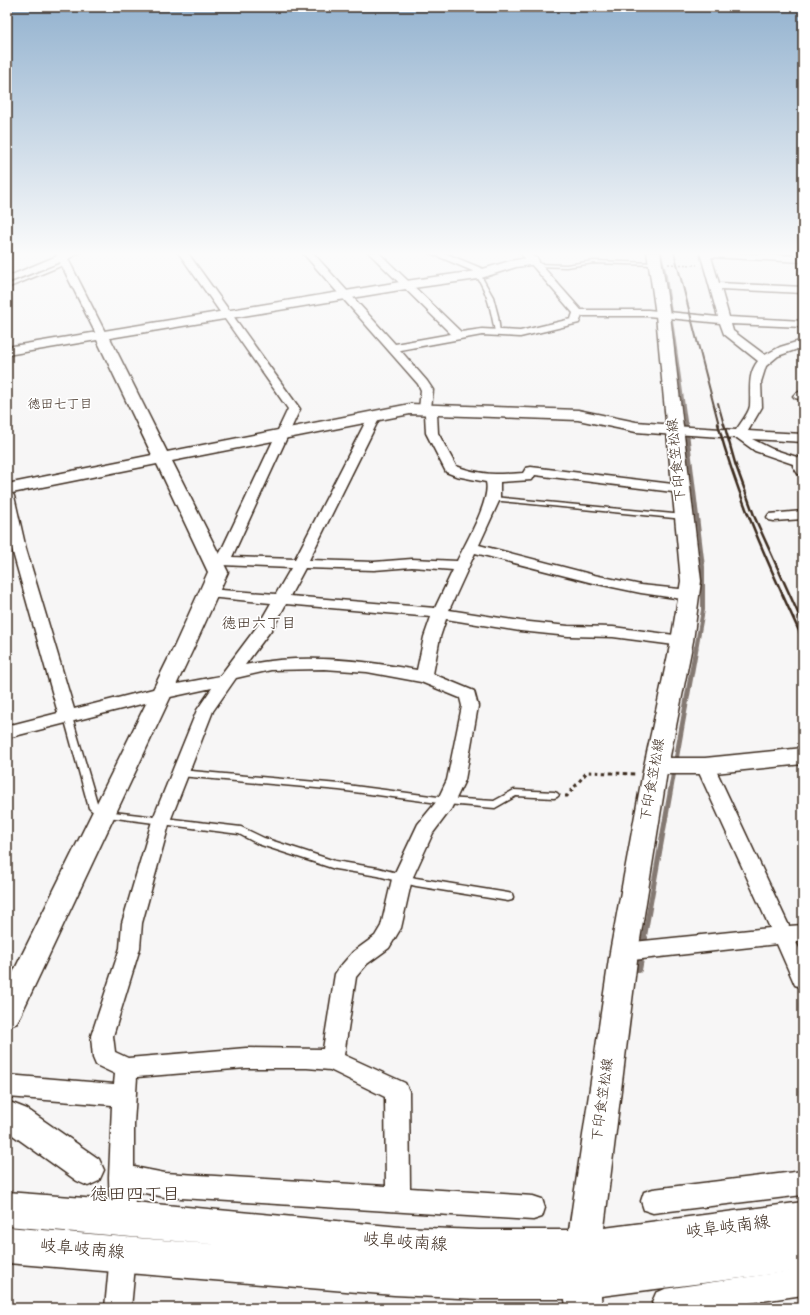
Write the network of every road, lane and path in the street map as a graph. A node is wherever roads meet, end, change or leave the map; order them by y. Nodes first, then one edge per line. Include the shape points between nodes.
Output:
1 (91, 313) edge
2 (237, 313) edge
3 (360, 313) edge
4 (435, 313) edge
5 (496, 313) edge
6 (578, 313) edge
7 (651, 313) edge
8 (722, 313) edge
9 (227, 315) junction
10 (671, 316) junction
11 (724, 320) junction
12 (803, 324) edge
13 (498, 332) junction
14 (102, 336) junction
15 (459, 336) junction
16 (803, 343) edge
17 (393, 348) junction
18 (7, 352) edge
19 (764, 360) junction
20 (425, 409) junction
21 (371, 416) junction
22 (684, 431) junction
23 (282, 434) junction
24 (740, 434) junction
25 (803, 438) edge
26 (163, 458) junction
27 (802, 466) edge
28 (492, 479) junction
29 (7, 489) edge
30 (681, 489) junction
31 (7, 496) edge
32 (493, 499) junction
33 (803, 515) edge
34 (684, 516) junction
35 (774, 517) dead end
36 (470, 547) junction
37 (218, 562) junction
38 (300, 564) junction
39 (461, 566) junction
40 (208, 593) junction
41 (689, 595) junction
42 (281, 600) junction
43 (440, 613) junction
44 (682, 641) junction
45 (228, 677) junction
46 (424, 678) junction
47 (161, 693) junction
48 (68, 717) junction
49 (7, 732) edge
50 (803, 756) edge
51 (699, 766) junction
52 (658, 769) junction
53 (180, 773) junction
54 (554, 795) joint
55 (446, 801) junction
56 (103, 814) junction
57 (161, 821) junction
58 (402, 879) junction
59 (508, 897) dead end
60 (803, 933) edge
61 (783, 935) junction
62 (628, 952) junction
63 (803, 979) edge
64 (7, 1014) edge
65 (332, 1060) junction
66 (127, 1068) junction
67 (7, 1086) edge
68 (123, 1095) junction
69 (7, 1116) edge
70 (88, 1170) dead end
71 (121, 1177) junction
72 (803, 1183) edge
73 (398, 1200) junction
74 (653, 1202) dead end
75 (533, 1208) dead end
76 (7, 1209) edge
77 (124, 1218) junction
78 (803, 1219) edge
79 (7, 1245) edge
80 (584, 1248) junction
81 (803, 1252) edge
82 (123, 1255) junction
83 (803, 1282) edge
84 (583, 1295) edge
85 (665, 1302) dead end
86 (118, 1308) edge

1 - 14 street
2 - 9 street
3 - 17 street
4 - 15 street
5 - 13 lane
6 - 13 street via 575,321 520,334
7 - 10 street
8 - 11 street
9 - 14 street
9 - 23 street via 294,409
10 - 11 street
10 - 22 main road, 下印食笠松線
11 - 12 street
11 - 19 street via 728,332
13 - 15 street
14 - 18 street
14 - 26 street
15 - 17 street
16 - 19 street
17 - 20 street via 424,383 427,390
19 - 24 street via 757,374 753,393 756,407
20 - 21 street
20 - 22 street via 578,415 636,427
20 - 28 street via 431,413 432,433 451,469
21 - 23 street
21 - 38 street via 372,421
22 - 24 street
22 - 30 main road, 下印食笠松線
23 - 26 street
23 - 37 street via 228,552
24 - 25 street
24 - 27 street via 755,446
26 - 29 street
26 - 37 street
28 - 30 street via 527,477 530,471
28 - 32 street
30 - 34 main road, 下印食笠松線
31 - 48 street via 19,549
32 - 34 lane
32 - 36 street
33 - 35 street
34 - 41 main road, 下印食笠松線 via 691,581
36 - 39 street
36 - 41 street via 593,579
37 - 38 street
37 - 40 street via 218,572
38 - 39 street via 374,566 412,563
38 - 42 street
39 - 43 street
40 - 42 street
40 - 47 street
41 - 44 main road, 下印食笠松線
42 - 43 street
42 - 45 street via 266,626
43 - 44 street via 568,631 613,632
43 - 46 street via 432,637
44 - 52 main road, 下印食笠松線
45 - 46 street via 271,665 324,664 367,667
45 - 47 street
45 - 53 street via 205,710
46 - 55 street via 468,695 470,706 456,780
47 - 48 street
47 - 56 street
48 - 49 street
48 - 56 lane via 94,808
50 - 51 street
51 - 52 street
51 - 61 street via 720,795
52 - 54 path via 587,772 567,796
52 - 62 main road, 下印食笠松線
53 - 55 lane via 339,786
53 - 57 street
54 - 55 lane via 514,793 495,806
55 - 58 street via 425,829
56 - 57 lane
56 - 64 street
57 - 58 lane via 242,831 261,841 335,865
57 - 66 street via 132,923 130,948 102,1036 104,1058
58 - 59 lane
58 - 65 street via 391,928 382,942 360,958 346,974
60 - 61 street
61 - 62 street
61 - 63 street
62 - 80 main road, 下印食笠松線
65 - 66 street via 246,1058
65 - 73 street via 397,1091
66 - 68 street
67 - 68 street
68 - 71 street
69 - 70 street via 16,1119
71 - 73 street via 165,1185
71 - 77 street
72 - 74 street
73 - 75 street
76 - 77 main road, 岐阜岐南線
77 - 80 main road, 岐阜岐南線 via 400,1245
78 - 80 main road, 岐阜岐南線
79 - 82 main road, 岐阜岐南線
80 - 84 main road, 下印食笠松線
81 - 84 main road, 岐阜岐南線
82 - 84 main road, 岐阜岐南線 via 394,1277 481,1281
82 - 86 street
83 - 85 street

